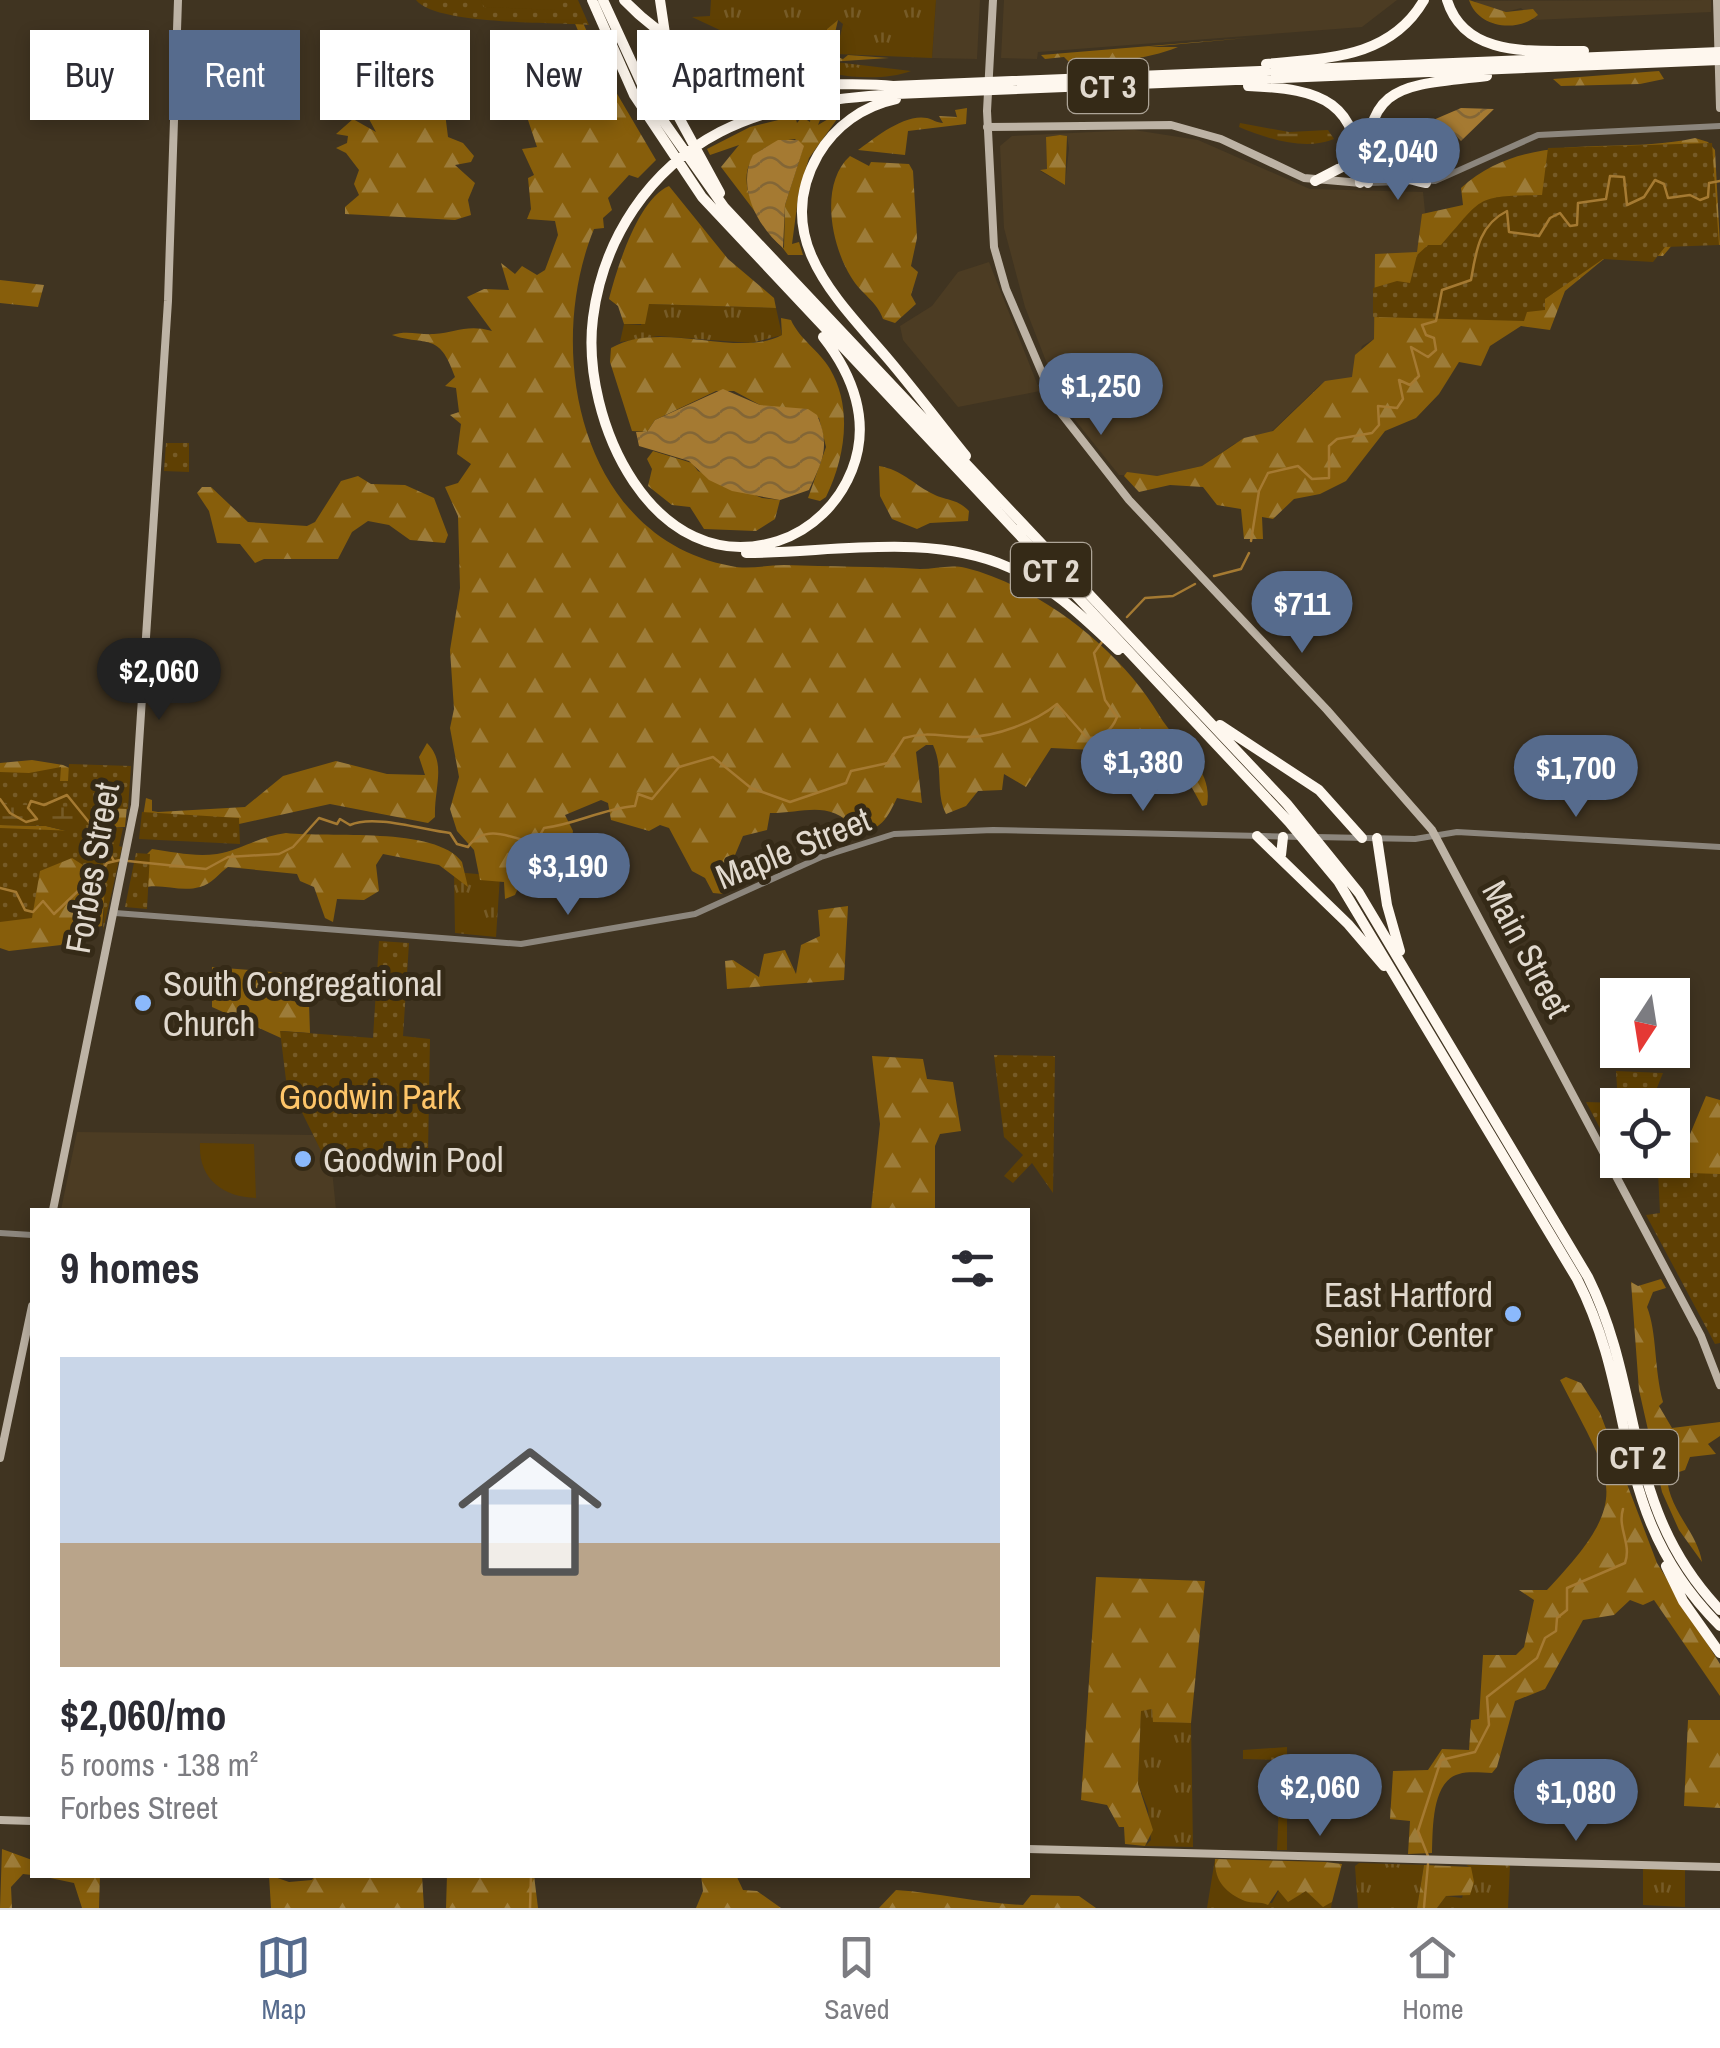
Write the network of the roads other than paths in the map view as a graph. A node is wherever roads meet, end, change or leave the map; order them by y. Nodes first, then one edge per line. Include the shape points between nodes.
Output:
1 (178, 0) edge
2 (592, 0) edge
3 (603, 0) edge
4 (624, 0) edge
5 (660, 0) edge
6 (993, 0) edge
7 (1424, 0) edge
8 (1447, 0) edge
9 (1717, 0) edge
10 (1720, 52) edge
11 (1640, 55) junction
12 (1705, 57) junction
13 (1720, 60) edge
14 (1542, 68) junction
15 (1215, 77) junction
16 (892, 86) junction
17 (972, 87) junction
18 (927, 94) junction
19 (1720, 108) edge
20 (1373, 116) junction
21 (1720, 126) edge
22 (987, 127) junction
23 (706, 137) junction
24 (1356, 139) junction
25 (654, 178) junction
26 (1315, 181) junction
27 (1364, 183) junction
28 (1426, 184) junction
29 (756, 242) junction
30 (806, 311) junction
31 (989, 489) junction
32 (1153, 678) junction
33 (1181, 693) junction
34 (1435, 834) junction
35 (1257, 836) junction
36 (1283, 836) junction
37 (1362, 838) junction
38 (1376, 838) junction
39 (1720, 847) edge
40 (1281, 856) junction
41 (115, 913) junction
42 (1409, 976) junction
43 (1412, 1002) junction
44 (54, 1208) edge
45 (0, 1233) edge
46 (30, 1234) edge
47 (1582, 1276) junction
48 (1588, 1289) junction
49 (30, 1316) edge
50 (1720, 1385) edge
51 (0, 1458) edge
52 (1662, 1550) junction
53 (1720, 1610) edge
54 (1720, 1626) edge
55 (1720, 1654) edge
56 (0, 1820) edge
57 (30, 1821) edge
58 (1030, 1849) edge
59 (1720, 1867) edge

1 - 41 main road, Forbes Street via 168,291 130,847
2 - 30 highway, CT 2 via 623,74 678,167
3 - 29 highway, CT 2 via 660,118
4 - 16 highway via 659,32 713,62 760,76
5 - 29 highway via 680,124
6 - 22 main road, Main Street
7 - 15 highway via 1402,28 1369,49
8 - 11 highway via 1463,28 1498,46
9 - 19 main road
10 - 12 highway, CT 3
11 - 12 highway, CT 3
11 - 15 highway, CT 3
12 - 13 highway, CT 3
12 - 14 highway, CT 3
14 - 15 highway, CT 3
14 - 20 highway via 1409,87
15 - 17 highway, CT 3
15 - 24 highway via 1315,95 1343,112
16 - 17 highway, CT 3
16 - 23 highway via 776,104
17 - 18 highway, CT 3
18 - 23 highway via 808,104
18 - 31 highway via 877,104 830,139 808,179 803,232 825,286
20 - 27 highway
20 - 28 highway via 1373,138 1385,164
21 - 28 street via 1538,135
22 - 26 main road via 1170,125 1209,134
22 - 34 main road, Main Street via 999,268 1064,420 1135,507
23 - 25 highway
24 - 26 highway via 1344,165
24 - 27 highway
25 - 30 highway via 606,262 593,317 592,364 602,415 622,463 651,504 683,530 734,546 778,540 816,520 846,484 860,443 858,404 845,369
25 - 32 highway via 627,207 604,251 585,343 600,431 649,511 687,540 725,552 924,550 986,559 1050,590
26 - 27 main road
27 - 28 street
29 - 31 highway, CT 2
30 - 32 highway, CT 2
31 - 33 highway, CT 2
32 - 43 highway, CT 2 via 1310,845
33 - 37 highway via 1245,744 1315,786
33 - 42 highway, CT 2 via 1324,845
34 - 38 street, Maple Street
34 - 39 street, Maple Street
34 - 50 main road, Main Street via 1671,1278
35 - 36 street, Maple Street
35 - 40 highway
35 - 41 street, Maple Street via 897,834 824,856 695,914 529,943
36 - 37 street, Maple Street
36 - 40 highway
37 - 38 street, Maple Street
38 - 42 highway
40 - 43 highway via 1365,942
41 - 44 main road, Forbes Street
42 - 47 highway, CT 2
43 - 47 highway, CT 2
45 - 46 street
47 - 48 highway, CT 2
48 - 52 highway, CT 2 via 1634,1484
48 - 53 highway, CT 2 via 1614,1346 1655,1512 1682,1563
49 - 51 main road
52 - 54 highway, CT 2
52 - 55 highway via 1677,1591
56 - 57 main road
58 - 59 main road

